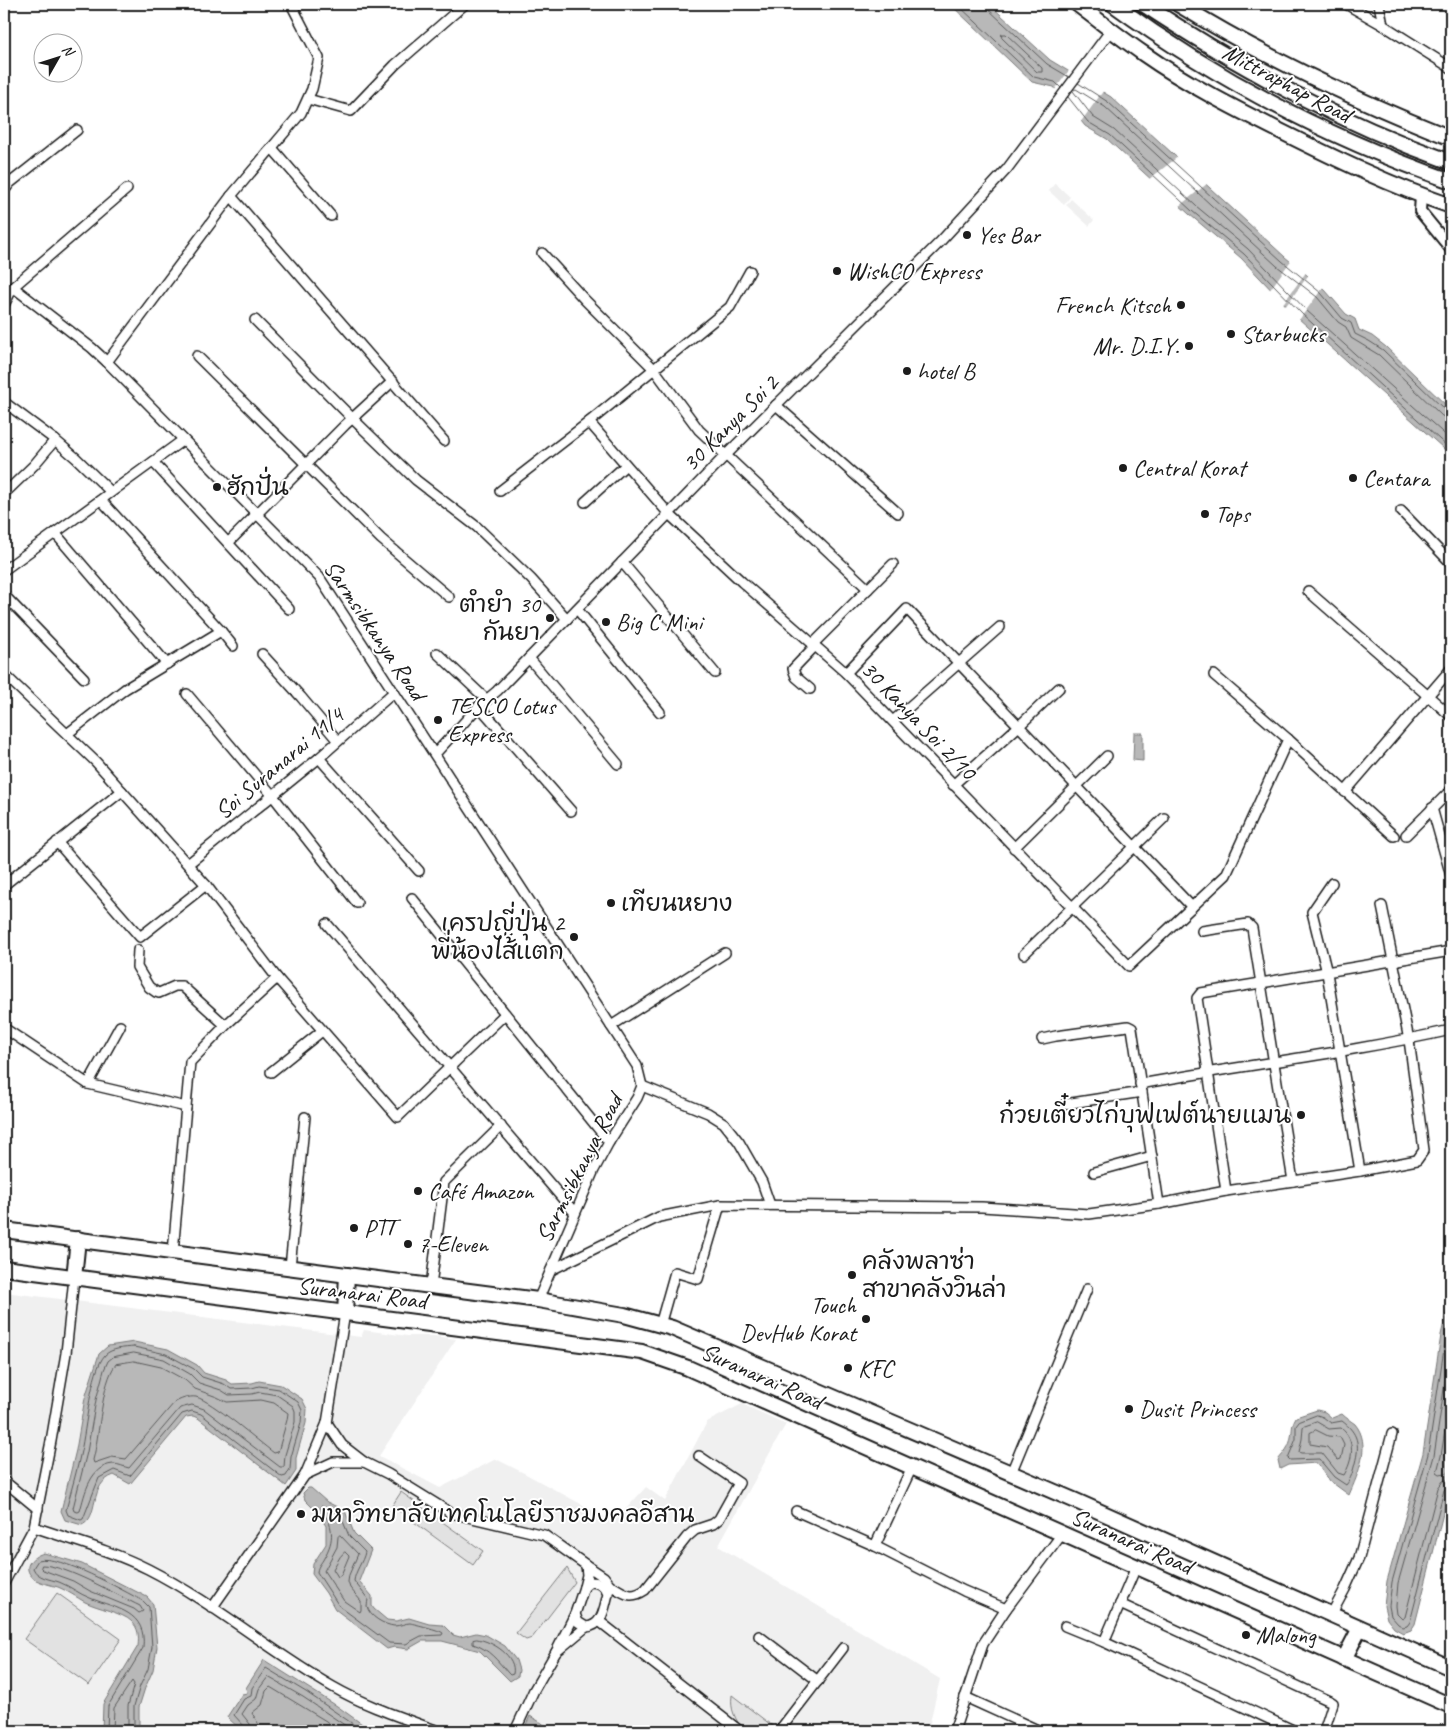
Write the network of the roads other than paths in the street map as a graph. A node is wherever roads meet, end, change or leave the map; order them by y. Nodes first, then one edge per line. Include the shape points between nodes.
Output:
1 (291, 4) edge
2 (465, 4) edge
3 (1077, 4) edge
4 (1112, 4) edge
5 (1143, 4) edge
6 (1178, 4) edge
7 (1346, 4) edge
8 (1379, 4) edge
9 (1383, 25) junction
10 (1111, 30) junction
11 (1451, 68) edge
12 (308, 99) junction
13 (77, 130) dead end
14 (1451, 138) edge
15 (272, 148) junction
16 (1451, 162) edge
17 (1451, 181) edge
18 (127, 189) dead end
19 (4, 190) edge
20 (231, 196) junction
21 (1422, 196) junction
22 (1451, 206) edge
23 (331, 216) dead end
24 (1451, 249) edge
25 (542, 253) dead end
26 (750, 271) dead end
27 (13, 287) junction
28 (4, 305) edge
29 (255, 320) dead end
30 (197, 356) dead end
31 (107, 362) junction
32 (654, 369) junction
33 (393, 381) junction
34 (4, 402) edge
35 (776, 405) junction
36 (352, 418) junction
37 (589, 422) junction
38 (55, 440) junction
39 (183, 440) junction
40 (444, 441) dead end
41 (725, 456) junction
42 (153, 462) junction
43 (306, 465) junction
44 (626, 465) junction
45 (8, 490) dead end
46 (500, 491) dead end
47 (111, 492) junction
48 (101, 500) junction
49 (584, 502) dead end
50 (1401, 510) dead end
51 (898, 513) dead end
52 (669, 514) junction
53 (257, 515) junction
54 (55, 533) junction
55 (228, 543) junction
56 (622, 562) junction
57 (1451, 563) edge
58 (893, 564) dead end
59 (4, 570) edge
60 (868, 589) junction
61 (1308, 591) dead end
62 (4, 595) edge
63 (449, 597) dead end
64 (289, 609) dead end
65 (577, 609) junction
66 (567, 619) junction
67 (1000, 627) dead end
68 (221, 631) junction
69 (814, 645) junction
70 (233, 646) dead end
71 (438, 653) dead end
72 (262, 654) dead end
73 (529, 658) junction
74 (959, 663) junction
75 (166, 664) junction
76 (1451, 669) edge
77 (715, 673) dead end
78 (846, 673) junction
79 (4, 674) edge
80 (1214, 675) dead end
81 (84, 678) dead end
82 (1059, 688) dead end
83 (810, 689) dead end
84 (394, 692) junction
85 (187, 694) dead end
86 (1430, 696) junction
87 (487, 700) junction
88 (479, 706) junction
89 (660, 712) dead end
90 (1451, 716) edge
91 (893, 721) junction
92 (1019, 726) junction
93 (67, 734) junction
94 (1288, 739) junction
95 (338, 741) junction
96 (435, 754) junction
97 (1107, 756) dead end
98 (319, 758) junction
99 (618, 764) dead end
100 (953, 785) junction
101 (1077, 786) junction
102 (1451, 790) edge
103 (122, 791) junction
104 (1345, 792) junction
105 (273, 796) junction
106 (1432, 808) junction
107 (571, 811) dead end
108 (1164, 818) dead end
109 (1406, 835) dead end
110 (1394, 836) dead end
111 (57, 842) junction
112 (1135, 847) junction
113 (1014, 848) junction
114 (188, 864) junction
115 (419, 871) dead end
116 (1451, 876) edge
117 (1332, 883) dead end
118 (4, 885) edge
119 (206, 886) junction
120 (412, 898) dead end
121 (357, 903) dead end
122 (1382, 906) dead end
123 (1192, 907) junction
124 (1072, 908) junction
125 (327, 924) dead end
126 (1202, 931) dead end
127 (138, 950) dead end
128 (1451, 951) edge
129 (725, 953) dead end
130 (1024, 954) dead end
131 (1394, 960) junction
132 (1327, 973) junction
133 (277, 978) junction
134 (1262, 984) junction
135 (505, 1014) junction
136 (225, 1025) junction
137 (120, 1026) dead end
138 (611, 1026) junction
139 (4, 1028) edge
140 (1451, 1030) edge
141 (322, 1031) junction
142 (1042, 1040) dead end
143 (1409, 1040) junction
144 (1340, 1052) junction
145 (1274, 1062) junction
146 (451, 1068) junction
147 (271, 1072) dead end
148 (1208, 1072) junction
149 (88, 1084) junction
150 (642, 1086) junction
151 (1141, 1088) junction
152 (1065, 1104) dead end
153 (186, 1107) junction
154 (305, 1117) dead end
155 (501, 1126) junction
156 (609, 1142) junction
157 (1152, 1156) junction
158 (1360, 1171) junction
159 (1094, 1172) dead end
160 (1293, 1181) junction
161 (1226, 1190) junction
162 (1158, 1204) junction
163 (720, 1205) junction
164 (770, 1205) junction
165 (575, 1213) junction
166 (4, 1230) edge
167 (78, 1239) junction
168 (173, 1252) junction
169 (290, 1267) junction
170 (4, 1268) edge
171 (551, 1270) junction
172 (347, 1275) junction
173 (74, 1278) junction
174 (431, 1286) junction
175 (1087, 1289) dead end
176 (538, 1300) junction
177 (345, 1313) junction
178 (660, 1325) junction
179 (327, 1423) junction
180 (1392, 1434) dead end
181 (699, 1456) dead end
182 (364, 1462) junction
183 (912, 1467) junction
184 (1012, 1473) junction
185 (305, 1475) junction
186 (4, 1482) edge
187 (38, 1508) junction
188 (796, 1512) dead end
189 (34, 1526) junction
190 (1062, 1534) junction
191 (875, 1546) junction
192 (586, 1565) junction
193 (1136, 1567) junction
194 (4, 1582) edge
195 (584, 1587) junction
196 (609, 1589) junction
197 (1120, 1604) junction
198 (212, 1608) junction
199 (1006, 1609) junction
200 (575, 1614) junction
201 (1330, 1615) junction
202 (599, 1621) junction
203 (1064, 1626) dead end
204 (586, 1628) junction
205 (1360, 1628) junction
206 (759, 1636) dead end
207 (1104, 1642) junction
208 (843, 1648) dead end
209 (556, 1652) junction
210 (1344, 1659) junction
211 (1451, 1668) edge
212 (818, 1681) junction
213 (965, 1697) junction
214 (1451, 1706) edge
215 (1030, 1729) edge
216 (516, 1730) edge
217 (438, 1731) edge
218 (740, 1731) edge
219 (779, 1731) edge
220 (954, 1731) edge
221 (1040, 1731) edge
222 (1295, 1731) edge
223 (1324, 1731) edge

1 - 12 street via 319,58
2 - 12 street via 395,65 351,111
3 - 10 main road
4 - 17 main road, Mittraphap Road via 1194,59 1262,97 1345,139
5 - 16 main road, Mittraphap Road via 1266,80 1352,123
6 - 14 main road via 1340,91
7 - 9 street
8 - 9 street
9 - 11 street
10 - 21 main road via 1145,55 1236,109 1341,162
10 - 35 street, 30 Kanya Soi 2 via 1007,168 939,243
12 - 15 street via 301,113
13 - 19 street
15 - 20 street
15 - 23 street
18 - 27 street
20 - 31 street
20 - 33 street
21 - 22 main road
21 - 24 street via 1420,211
25 - 32 street
26 - 32 street via 730,307
27 - 28 street
27 - 31 street, Sarmsibkanya Road
29 - 36 street
30 - 43 street
31 - 39 street, Sarmsibkanya Road
32 - 37 street
32 - 41 street via 699,430
33 - 36 street
33 - 40 street
34 - 38 street
35 - 41 street, 30 Kanya Soi 2
35 - 51 street
36 - 43 street
36 - 66 street via 416,480 477,527 532,579
37 - 44 street, 30 Kanya Soi 2/10
37 - 46 street
38 - 45 street
38 - 47 street
39 - 42 street
39 - 53 street, Sarmsibkanya Road
41 - 52 street, 30 Kanya Soi 2
41 - 60 street
42 - 47 street
42 - 55 street
43 - 53 street
43 - 63 street via 382,539
44 - 49 street
44 - 52 street, 30 Kanya Soi 2/10
47 - 48 street
48 - 54 street
48 - 68 street
50 - 57 street
52 - 56 street, 30 Kanya Soi 2
52 - 69 street, 30 Kanya Soi 2/10
53 - 55 street
53 - 84 street, Sarmsibkanya Road via 319,577
54 - 59 street
54 - 75 street
55 - 64 street
56 - 65 street, 30 Kanya Soi 2
56 - 77 street
58 - 60 street
60 - 69 street
61 - 86 street
62 - 81 street
65 - 66 street, 30 Kanya Soi 2
65 - 89 street
66 - 73 street, 30 Kanya Soi 2
67 - 74 street
68 - 70 street
68 - 75 street
69 - 78 street, 30 Kanya Soi 2/10
69 - 83 street via 793,669 796,677
71 - 87 street
72 - 95 street
73 - 87 street, 30 Kanya Soi 2
73 - 99 street
74 - 78 street via 907,609
74 - 91 street
74 - 92 street
75 - 93 street via 125,689
76 - 86 street
78 - 91 street, 30 Kanya Soi 2/10
79 - 93 street
80 - 94 street
82 - 92 street
84 - 95 street, Soi Suranarai 11/4
84 - 96 street, Sarmsibkanya Road
85 - 105 street
86 - 90 street
86 - 104 street
87 - 88 street, 30 Kanya Soi 2
88 - 96 street, 30 Kanya Soi 2
88 - 107 street
91 - 100 street, 30 Kanya Soi 2/10
92 - 100 street
92 - 101 street
93 - 103 street
94 - 104 street
94 - 123 street via 1226,875
95 - 98 street, Soi Suranarai 11/4
96 - 138 street, Sarmsibkanya Road
97 - 101 street
98 - 105 street, Soi Suranarai 11/4
98 - 115 street
100 - 113 street, 30 Kanya Soi 2/10
101 - 112 street
101 - 113 street
102 - 106 street
103 - 111 street
103 - 114 street
104 - 110 street
105 - 114 street, Soi Suranarai 11/4
105 - 121 street
106 - 109 street
106 - 116 street
108 - 112 street
111 - 118 street
111 - 119 street via 140,937
112 - 123 street
112 - 124 street
113 - 124 street, 30 Kanya Soi 2/10
114 - 119 street
117 - 132 street via 1312,912
119 - 133 street
120 - 135 street
122 - 131 street
123 - 124 street, 30 Kanya Soi 2/10 via 1129,966
124 - 130 street
125 - 146 street
126 - 134 street via 1251,925
127 - 136 street via 136,967 153,991 159,993 182,986
128 - 131 street
129 - 138 street
131 - 132 street
131 - 143 street
132 - 134 street
132 - 144 street
133 - 136 street
133 - 141 street
134 - 145 street
134 - 148 street via 1198,995
135 - 146 street
135 - 156 street
136 - 153 street via 190,1062
137 - 149 street
138 - 150 street, Sarmsibkanya Road via 637,1066
139 - 149 street
140 - 143 street
141 - 146 street via 398,1117
141 - 147 street
142 - 151 street via 1131,1027
143 - 144 street
143 - 158 street via 1424,1150 1417,1160
144 - 145 street
144 - 158 street
145 - 148 street
145 - 160 street
146 - 155 street
148 - 151 street
148 - 161 street
149 - 153 street
150 - 156 street, Sarmsibkanya Road
150 - 164 street via 724,1122 762,1182
151 - 152 street
151 - 157 street
153 - 168 street
154 - 169 street
155 - 165 street
155 - 174 street via 444,1182
156 - 165 street, Sarmsibkanya Road
157 - 159 street
157 - 162 street
158 - 160 street
160 - 161 street
161 - 162 street
162 - 164 street via 1089,1214 982,1207
163 - 164 street
163 - 171 street via 659,1216
163 - 178 street via 698,1279 675,1272
165 - 171 street, Sarmsibkanya Road
166 - 167 main road, Suranarai Road
167 - 168 main road, Suranarai Road
167 - 173 main road
168 - 169 main road, Suranarai Road
169 - 172 main road, Suranarai Road
170 - 173 main road, Suranarai Road
171 - 176 street, Sarmsibkanya Road
172 - 174 main road, Suranarai Road
172 - 177 main road
173 - 177 main road, Suranarai Road
173 - 187 street via 66,1353
174 - 176 main road, Suranarai Road
175 - 184 street
176 - 178 main road, Suranarai Road via 624,1315
177 - 179 street
177 - 183 main road, Suranarai Road via 642,1352 688,1368
178 - 184 main road, Suranarai Road via 724,1349
179 - 182 street via 342,1445
179 - 185 street
180 - 201 street via 1359,1558
181 - 196 street via 739,1483 719,1519 687,1537 638,1595
182 - 185 street via 332,1462
182 - 192 street via 451,1513 544,1535
183 - 190 main road, Suranarai Road
183 - 191 street
184 - 201 main road, Suranarai Road
185 - 198 street
186 - 187 street
187 - 189 street
188 - 191 street
189 - 194 street
189 - 198 street via 148,1569
190 - 193 main road, Suranarai Road
190 - 199 street
191 - 199 street
192 - 195 street
192 - 196 street via 604,1577
193 - 197 street
193 - 210 main road, Suranarai Road
195 - 196 street via 590,1582 598,1582
195 - 200 street
196 - 202 street
197 - 207 street
197 - 223 street via 1330,1700 1333,1703
198 - 217 street via 334,1688
199 - 213 street via 983,1644
200 - 204 street via 578,1622
200 - 209 street
201 - 205 main road, Suranarai Road
202 - 204 street via 594,1627
202 - 218 street
203 - 207 street
204 - 209 street
205 - 210 main road
205 - 211 main road, Suranarai Road
206 - 212 street
207 - 222 street
208 - 212 street
209 - 216 street
210 - 214 main road, Suranarai Road
212 - 219 street
213 - 215 street
213 - 220 street
215 - 221 street

